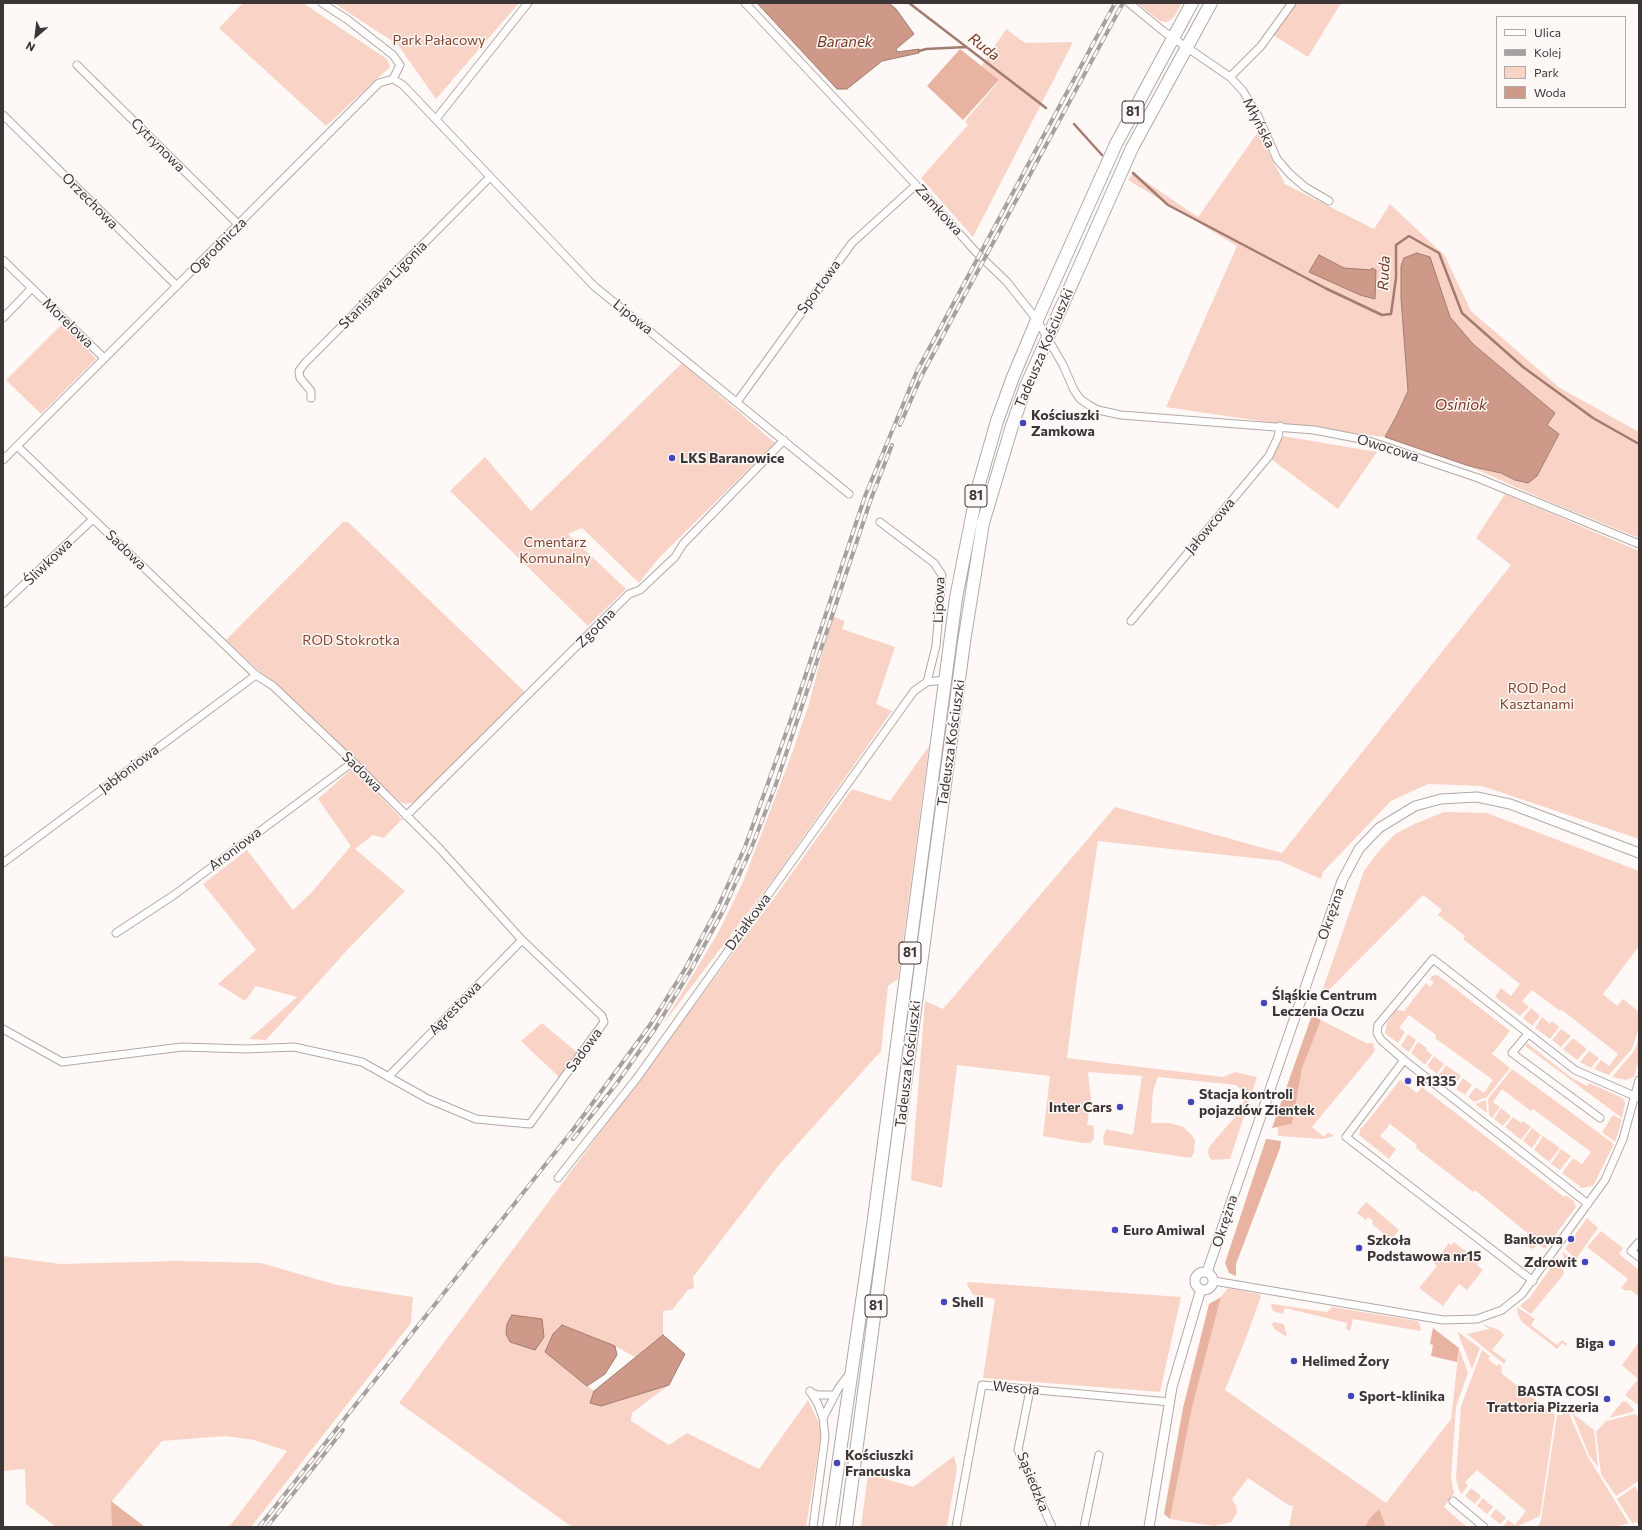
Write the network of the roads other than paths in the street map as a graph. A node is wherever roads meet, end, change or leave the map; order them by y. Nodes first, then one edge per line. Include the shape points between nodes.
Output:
1 (322, 3) edge
2 (528, 3) edge
3 (745, 3) edge
4 (1129, 3) edge
5 (1192, 3) edge
6 (1211, 3) edge
7 (1292, 3) edge
8 (1173, 38) junction
9 (1187, 46) junction
10 (78, 64) dead end
11 (1230, 76) junction
12 (393, 79) junction
13 (3, 115) edge
14 (436, 119) junction
15 (490, 177) junction
16 (916, 185) junction
17 (1329, 201) dead end
18 (239, 225) junction
19 (3, 260) edge
20 (177, 286) junction
21 (32, 288) junction
22 (3, 318) edge
23 (1037, 320) junction
24 (1048, 338) junction
25 (104, 358) junction
26 (311, 398) dead end
27 (737, 402) junction
28 (1122, 415) joint
29 (1280, 426) junction
30 (784, 440) junction
31 (17, 446) junction
32 (3, 460) edge
33 (849, 494) dead end
34 (93, 519) junction
35 (880, 522) dead end
36 (1639, 544) edge
37 (3, 604) edge
38 (1131, 622) dead end
39 (256, 675) junction
40 (945, 680) junction
41 (926, 682) junction
42 (353, 762) junction
43 (406, 816) junction
44 (1639, 853) edge
45 (3, 863) edge
46 (116, 933) dead end
47 (522, 940) junction
48 (3, 1029) edge
49 (1528, 1034) junction
50 (1404, 1060) junction
51 (388, 1077) junction
52 (1639, 1080) edge
53 (1637, 1097) edge
54 (1600, 1118) dead end
55 (558, 1178) dead end
56 (1588, 1204) junction
57 (1639, 1242) edge
58 (1639, 1257) edge
59 (1207, 1272) junction
60 (1214, 1281) junction
61 (1533, 1281) junction
62 (1201, 1289) junction
63 (853, 1369) junction
64 (1030, 1390) junction
65 (835, 1395) junction
66 (1170, 1402) junction
67 (823, 1418) junction
68 (1099, 1455) dead end
69 (1453, 1501) dead end
70 (812, 1527) edge
71 (829, 1527) edge
72 (846, 1527) edge
73 (956, 1527) edge
74 (1052, 1527) edge
75 (1084, 1527) edge
76 (1149, 1527) edge
77 (1484, 1527) edge

1 - 12 street via 393,56 400,65
2 - 14 street
3 - 16 street, Zamkowa
4 - 8 street, Młyńska
5 - 8 main road, Tadeusza Kościuszki / 81
6 - 9 main road, Tadeusza Kościuszki / 81
7 - 11 street via 1261,46
8 - 9 street, Młyńska
8 - 23 main road, Tadeusza Kościuszki / 81 via 1116,144
9 - 11 street, Młyńska
9 - 24 main road, Tadeusza Kościuszki / 81 via 1121,172
10 - 18 street, Cytrynowa
11 - 17 street, Młyńska via 1243,91 1258,116 1278,159 1305,187
12 - 14 street via 403,85
12 - 18 street, Ogrodnicza via 379,84
13 - 20 street, Orzechowa
14 - 15 street, Lipowa
15 - 26 street, Stanisława Ligonia via 305,363 299,371 300,378 311,392
15 - 27 street, Lipowa via 590,282
16 - 23 street, Zamkowa via 975,251 1007,282
16 - 27 street, Sportowa via 852,242
18 - 20 street, Ogrodnicza
19 - 21 street, Morelowa
20 - 25 street, Ogrodnicza
21 - 22 street, Morelowa
21 - 25 street, Morelowa
23 - 24 street, Zamkowa
23 - 40 main road, Tadeusza Kościuszki / 81 via 997,421 977,491 956,598
24 - 28 street, Zamkowa via 1080,399 1098,410
24 - 72 main road, Tadeusza Kościuszki / 81 via 1026,386 1012,426 980,539
25 - 31 street, Ogrodnicza
27 - 30 street, Lipowa
28 - 29 street, Owocowa
29 - 36 street, Owocowa via 1346,435 1405,452 1478,478
29 - 38 street, Jałowcowa via 1278,438 1269,456
30 - 33 street, Lipowa
30 - 43 street, Zgodna via 683,544 675,557 640,590 629,594
31 - 32 street, Ogrodnicza
31 - 34 street, Sadowa
34 - 37 street, Śliwkowa
34 - 39 street, Sadowa
35 - 41 street, Lipowa via 934,563 942,575 936,646
39 - 42 street, Sadowa via 273,686
39 - 45 street, Jabłoniowa
40 - 41 street
40 - 63 main road, Tadeusza Kościuszki / 81
41 - 55 street, Działkowa via 914,691 637,1078
42 - 43 street, Sadowa
42 - 46 street, Aroniowa via 174,895
43 - 47 street, Sadowa via 440,849
44 - 59 street, Okrężna via 1510,804 1478,797 1441,798 1415,806 1372,834 1353,857 1342,881
47 - 51 street, Agrestowa
47 - 51 street, Sadowa via 602,1016 604,1022 530,1124 476,1119 428,1099
48 - 51 street via 62,1062 182,1047 294,1047 362,1062
49 - 50 street via 1433,959 1378,1025 1377,1033 1381,1040
49 - 53 street via 1575,1070
49 - 54 street via 1512,1053
50 - 56 street
50 - 61 street via 1346,1137
52 - 53 street
53 - 56 street via 1615,1161
56 - 61 street
57 - 58 street via 1632,1251
59 - 60 street via 1212,1275
59 - 62 street via 1196,1277 1195,1282
60 - 61 street via 1454,1321 1477,1319 1502,1310 1518,1300
60 - 62 street via 1207,1290
62 - 66 street via 1185,1337
63 - 65 street
63 - 71 main road, Tadeusza Kościuszki / 81
64 - 66 street, Wesoła
64 - 73 street, Wesoła via 982,1385
64 - 74 street, Sąsiedzka via 1018,1450
65 - 67 street
65 - 67 street via 817,1395 810,1392
66 - 76 street
67 - 70 street via 825,1437
68 - 75 street
69 - 77 street

